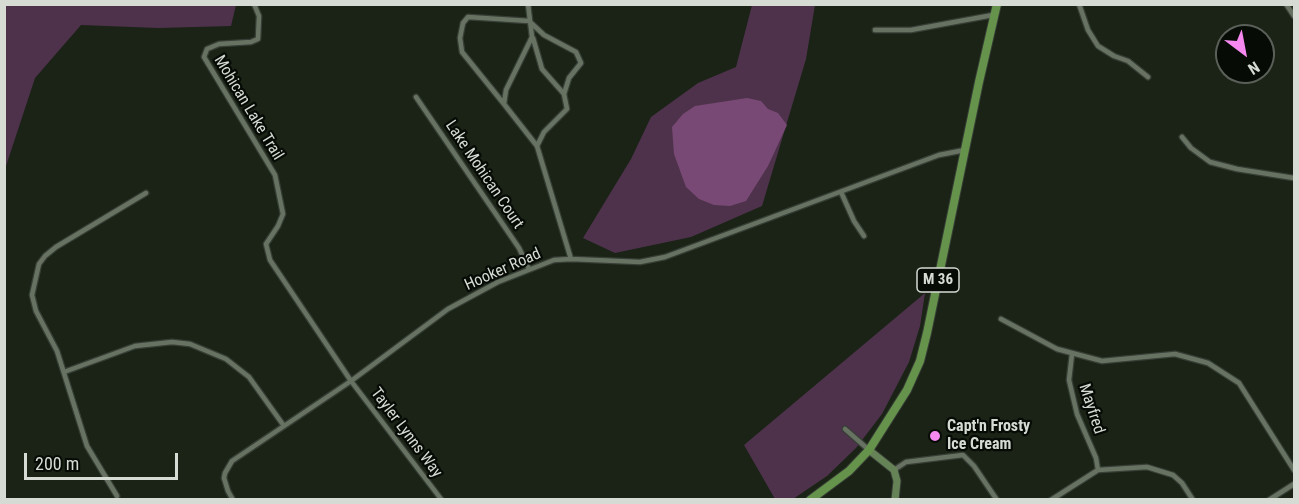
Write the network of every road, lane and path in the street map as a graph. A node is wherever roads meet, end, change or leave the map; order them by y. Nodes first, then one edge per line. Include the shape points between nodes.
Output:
1 (254, 4) edge
2 (528, 4) edge
3 (997, 4) edge
4 (1080, 4) edge
5 (1286, 4) edge
6 (993, 15) junction
7 (1294, 15) edge
8 (530, 21) junction
9 (875, 30) dead end
10 (532, 37) junction
11 (1148, 77) dead end
12 (564, 94) junction
13 (416, 97) dead end
14 (504, 104) junction
15 (1182, 137) dead end
16 (537, 146) junction
17 (965, 150) junction
18 (1294, 178) edge
19 (841, 192) junction
20 (146, 193) dead end
21 (864, 236) dead end
22 (572, 259) junction
23 (529, 269) junction
24 (1001, 320) dead end
25 (1072, 354) junction
26 (63, 372) junction
27 (351, 381) junction
28 (284, 426) junction
29 (845, 429) dead end
30 (869, 450) junction
31 (894, 470) junction
32 (1098, 470) junction
33 (1294, 470) edge
34 (1294, 484) edge
35 (117, 496) dead end
36 (441, 499) edge
37 (234, 500) edge
38 (810, 500) edge
39 (895, 500) edge
40 (997, 500) edge
41 (1051, 500) edge
42 (1192, 500) edge
43 (1269, 500) edge

1 - 27 street, Mohican Lake Trail via 259,16 258,39 219,44 207,49 204,57 274,175 283,214 266,244 270,260
2 - 8 street
3 - 6 main road, M 36
4 - 11 street via 1088,30 1098,45
5 - 7 street
6 - 9 street via 911,30
6 - 17 main road, M 36
8 - 10 street
8 - 12 street via 576,52 581,60
8 - 14 street via 470,17 463,23 462,52
10 - 12 street via 542,69
10 - 14 street via 506,90
12 - 16 street via 567,110 544,132
13 - 23 street, Lake Mohican Court via 519,248
14 - 16 street
15 - 18 street via 1210,162
16 - 22 street
17 - 19 street, Hooker Road via 939,154
17 - 30 main road, M 36 via 920,361 907,390
19 - 21 street
19 - 22 street, Hooker Road via 653,260
20 - 26 street via 56,247 39,264 32,295
22 - 23 street, Hooker Road via 554,260
23 - 27 street, Hooker Road via 454,305
24 - 25 street
25 - 32 street, Mayfred via 1070,380 1077,414
25 - 33 street via 1102,361 1175,354 1208,363 1239,383
26 - 28 street via 135,346 190,344 238,367
26 - 35 street via 87,446
27 - 28 street, Hooker Road
27 - 36 street, Tayler Lynns Way
28 - 37 street, Hooker Road via 228,466 224,478
29 - 30 street
30 - 31 main road
30 - 38 main road, M 36 via 849,471
31 - 39 main road
31 - 40 street via 906,462 963,455
32 - 41 street
32 - 42 street via 1147,466 1165,471 1182,483
34 - 43 street

